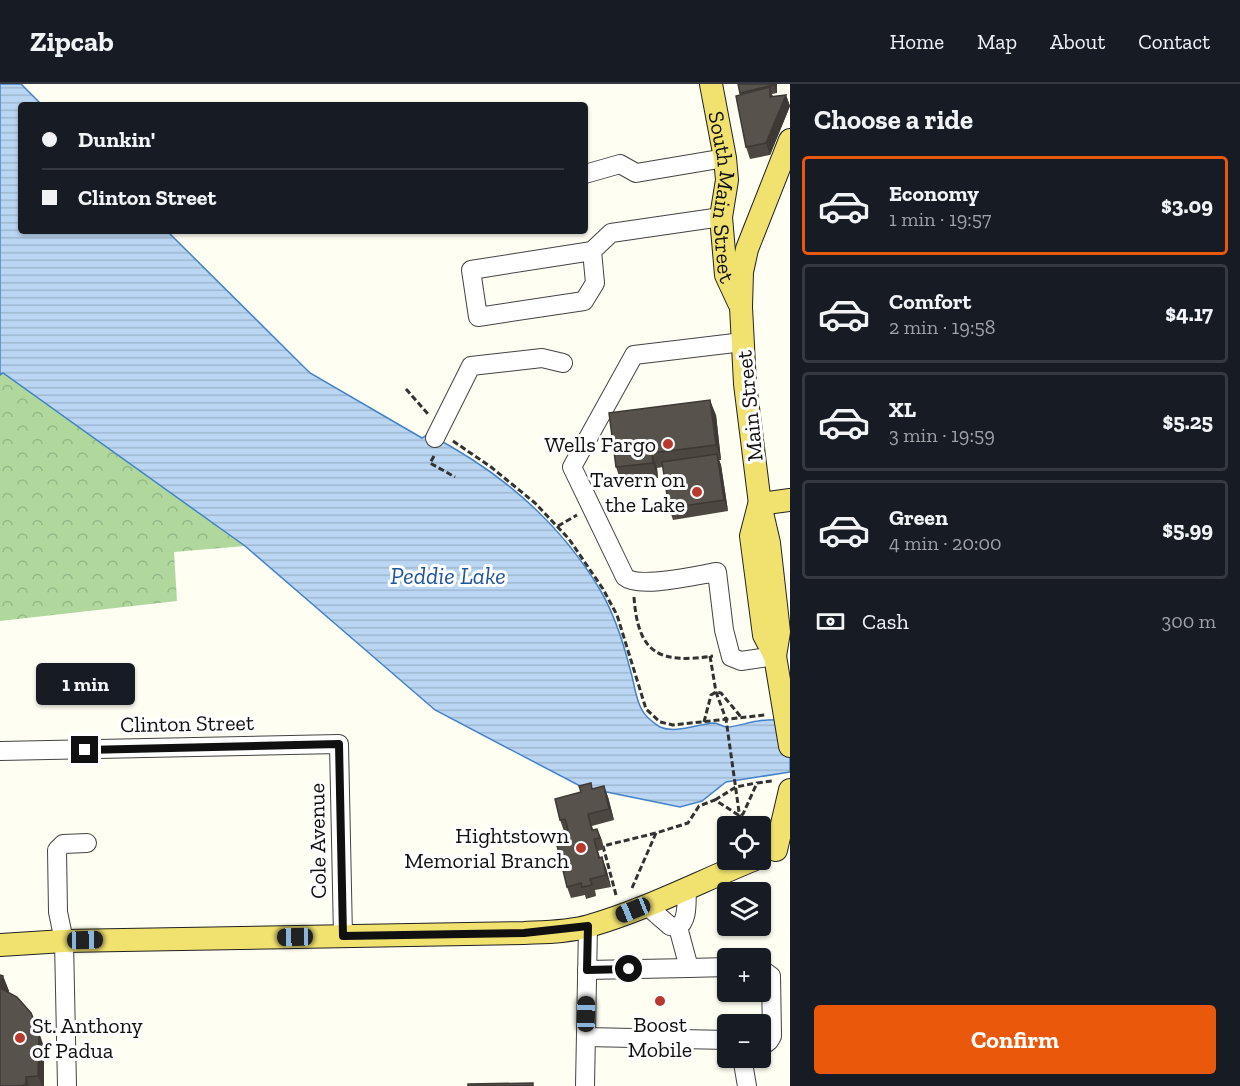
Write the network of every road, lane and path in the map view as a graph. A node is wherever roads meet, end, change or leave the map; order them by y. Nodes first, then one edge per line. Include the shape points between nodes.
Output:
1 (711, 84) edge
2 (790, 141) edge
3 (725, 158) junction
4 (588, 173) edge
5 (721, 217) junction
6 (592, 251) junction
7 (741, 307) junction
8 (743, 342) junction
9 (563, 363) dead end
10 (406, 388) dead end
11 (437, 440) junction
12 (455, 477) dead end
13 (790, 500) edge
14 (760, 504) junction
15 (584, 511) dead end
16 (558, 526) junction
17 (633, 589) dead end
18 (710, 656) junction
19 (775, 656) junction
20 (716, 660) dead end
21 (716, 692) junction
22 (765, 715) dead end
23 (741, 717) junction
24 (726, 719) junction
25 (704, 722) junction
26 (339, 744) joint
27 (790, 746) edge
28 (0, 751) edge
29 (757, 783) junction
30 (782, 785) edge
31 (736, 787) junction
32 (715, 800) junction
33 (740, 816) junction
34 (656, 834) junction
35 (87, 843) dead end
36 (775, 849) edge
37 (729, 870) edge
38 (687, 888) junction
39 (616, 895) dead end
40 (639, 896) junction
41 (588, 926) junction
42 (678, 927) junction
43 (343, 936) junction
44 (64, 941) junction
45 (0, 945) edge
46 (688, 968) junction
47 (717, 968) edge
48 (587, 970) junction
49 (771, 976) edge
50 (586, 1037) junction
51 (771, 1037) edge
52 (717, 1040) edge
53 (744, 1068) edge
54 (67, 1086) edge
55 (585, 1086) edge
56 (747, 1086) edge

1 - 3 main road, South Main Street
2 - 7 main road, Main Street via 747,249
3 - 4 street via 636,173 620,164
3 - 5 main road, South Main Street via 727,180
5 - 6 street via 611,233
5 - 7 main road, South Main Street via 726,275
6 - 6 street via 471,270 478,317 584,301 596,283
7 - 8 main road, Main Street
8 - 14 main road, Main Street
8 - 19 street via 634,355 572,467 630,581 717,572 731,657 741,661
9 - 11 street via 542,358 471,366
10 - 11 path
11 - 12 path via 430,463
11 - 16 path via 446,436 492,467
13 - 14 main road
14 - 19 main road, Main Street via 769,543 779,632
15 - 16 path
16 - 25 path via 617,615 646,709 660,722 673,725
17 - 18 path via 639,632 658,653 672,658
18 - 20 path
18 - 21 path
19 - 27 main road, Main Street
21 - 23 path
21 - 24 path
21 - 25 path via 711,695
22 - 23 path
23 - 24 path
24 - 25 path
24 - 31 path
26 - 28 street, Clinton Street
26 - 43 street, Cole Avenue
29 - 30 path
29 - 31 path
29 - 33 path
30 - 36 main road
31 - 32 path
31 - 33 path
32 - 33 path
32 - 34 path via 699,806 688,823
34 - 39 path via 603,846
34 - 40 path
35 - 44 street via 63,844 57,850 58,912
37 - 38 main road
38 - 40 main road
38 - 42 street via 685,916
40 - 41 main road
40 - 42 street via 670,926
41 - 43 main road via 524,933
41 - 48 street
42 - 46 street
43 - 44 main road
44 - 45 main road
44 - 54 street
46 - 47 street
46 - 48 street
48 - 50 street
49 - 51 street
50 - 52 street
50 - 55 street
53 - 56 street

